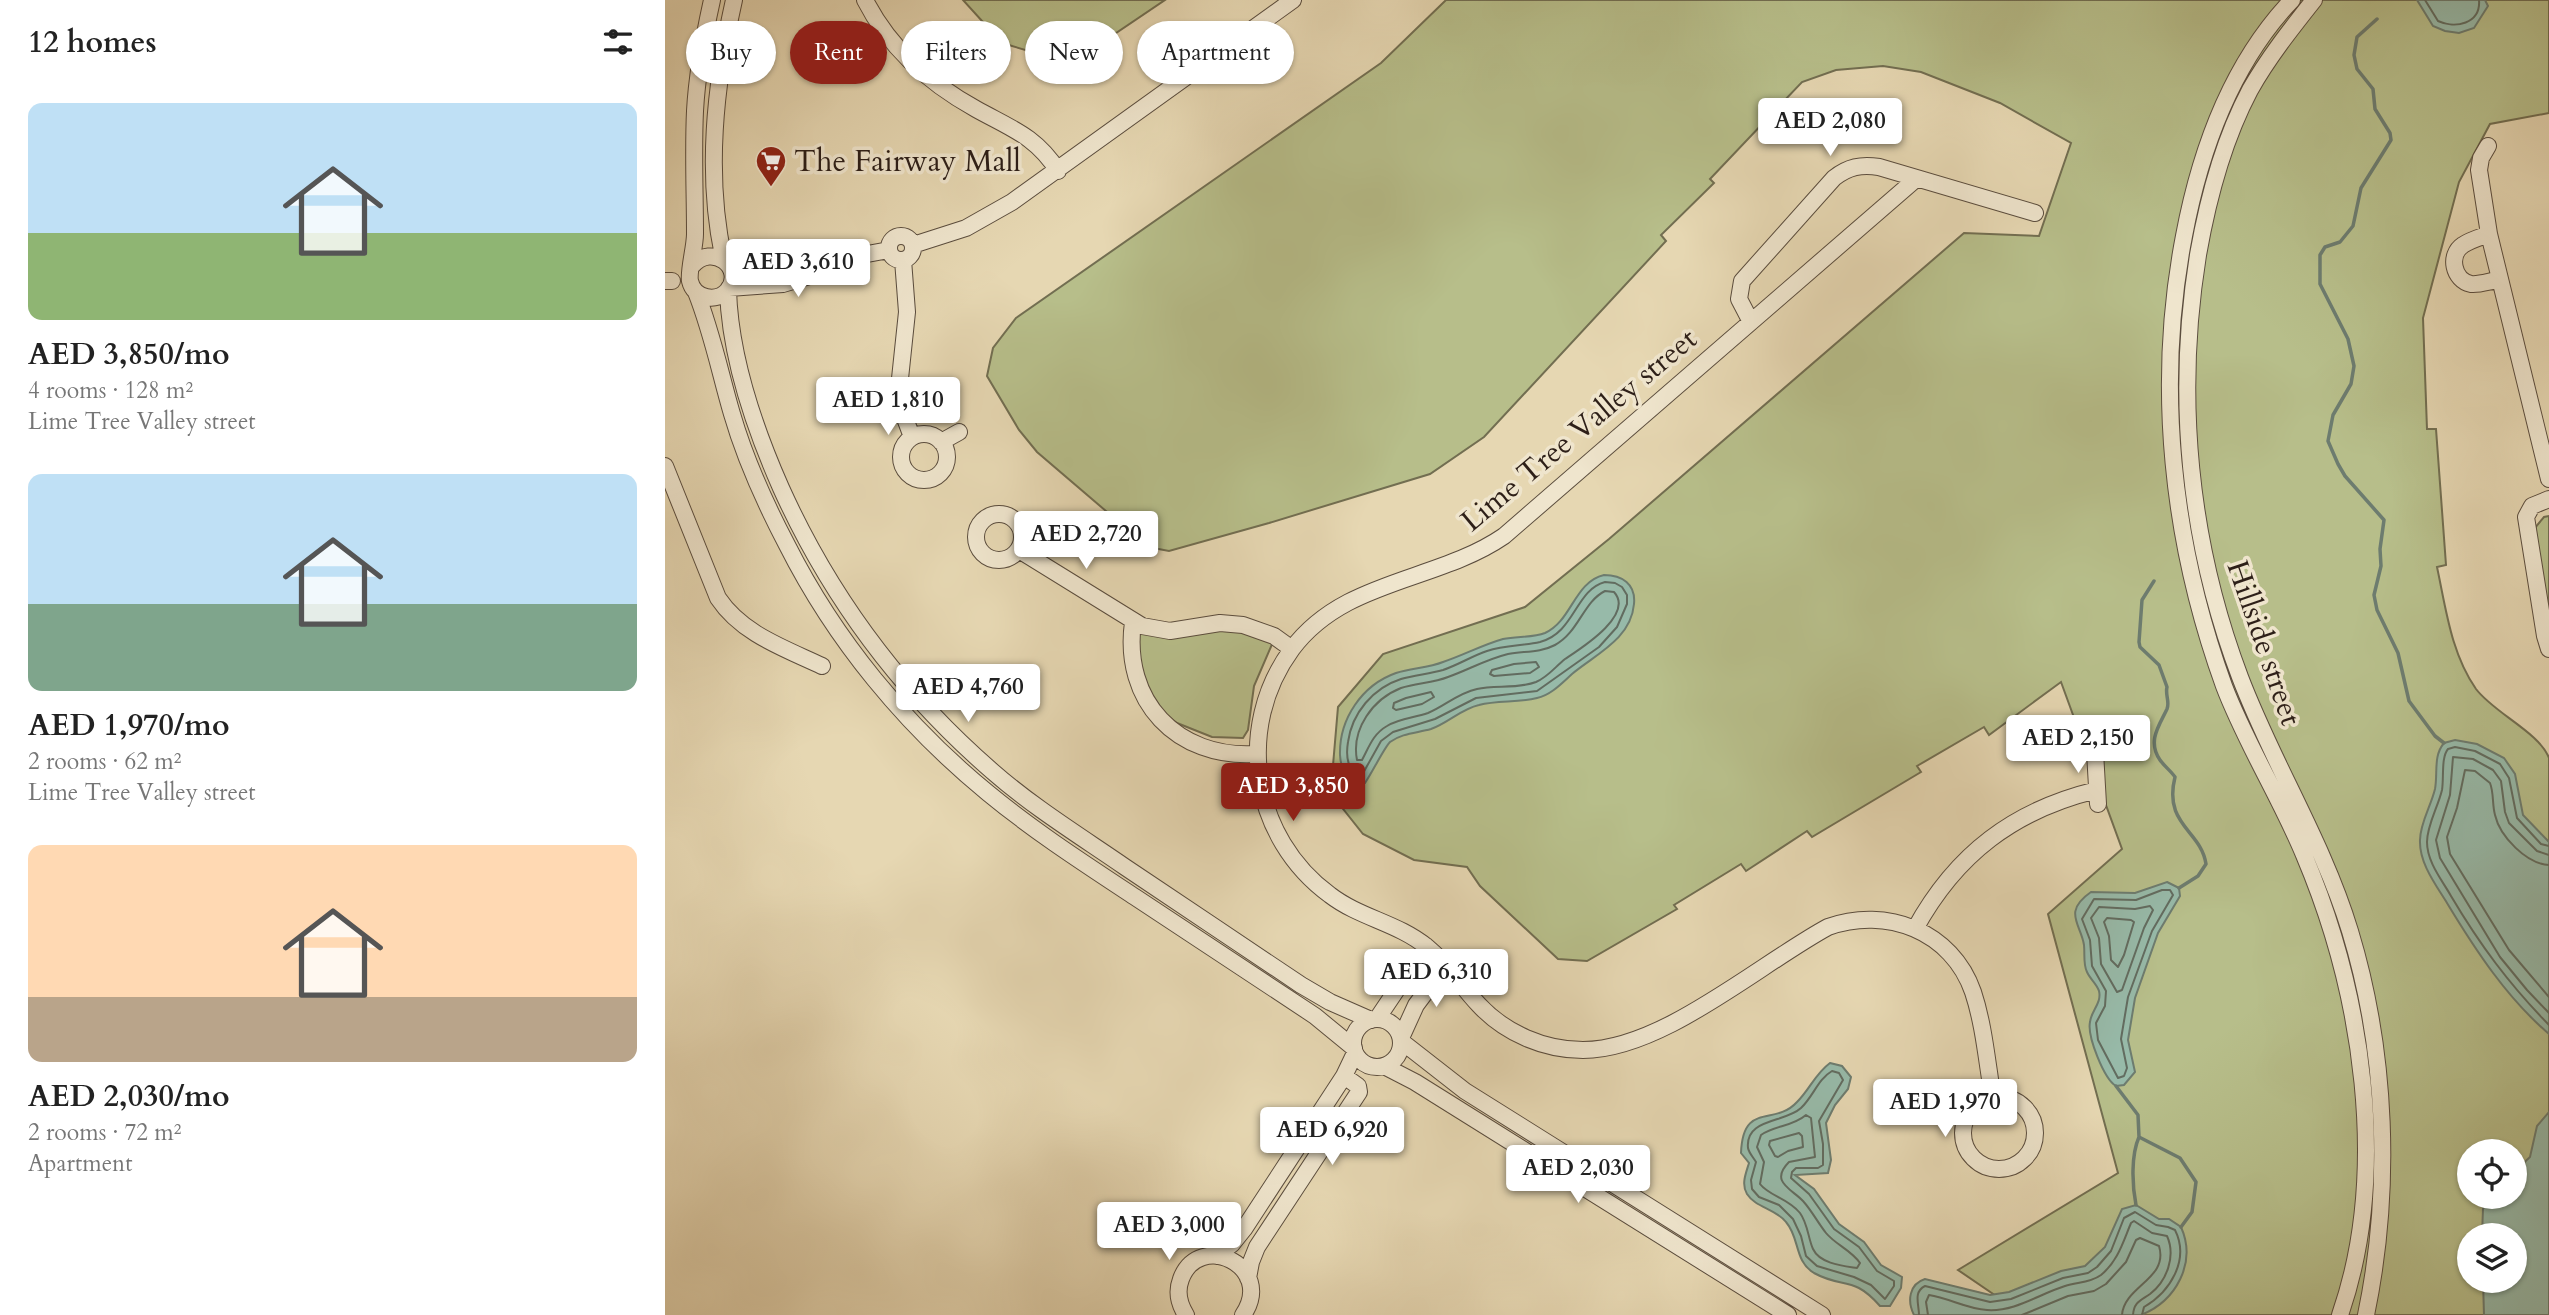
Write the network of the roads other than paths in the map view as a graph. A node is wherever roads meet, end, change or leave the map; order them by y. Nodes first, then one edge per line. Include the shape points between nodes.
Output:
1 (712, 0) edge
2 (734, 0) edge
3 (865, 0) edge
4 (1293, 0) edge
5 (2292, 0) edge
6 (2314, 0) edge
7 (2488, 146) dead end
8 (1058, 171) junction
9 (1916, 179) junction
10 (2035, 213) dead end
11 (2489, 234) junction
12 (913, 245) junction
13 (889, 250) junction
14 (799, 251) junction
15 (851, 257) junction
16 (904, 260) junction
17 (725, 261) junction
18 (692, 266) junction
19 (802, 278) junction
20 (2498, 280) junction
21 (728, 289) junction
22 (696, 292) junction
23 (2173, 306) junction
24 (2191, 307) junction
25 (1751, 322) junction
26 (959, 432) dead end
27 (912, 437) junction
28 (941, 442) junction
29 (665, 466) edge
30 (2549, 479) edge
31 (2549, 499) edge
32 (1019, 550) dead end
33 (1133, 622) junction
34 (1292, 649) junction
35 (2549, 649) edge
36 (822, 666) dead end
37 (2086, 736) dead end
38 (1256, 754) junction
39 (1915, 929) junction
40 (1426, 946) junction
41 (1446, 965) junction
42 (1408, 974) junction
43 (1427, 991) junction
44 (1374, 1020) junction
45 (1403, 1035) junction
46 (1355, 1050) junction
47 (1384, 1066) junction
48 (1344, 1076) junction
49 (1993, 1098) junction
50 (1217, 1256) junction
51 (1248, 1278) junction
52 (1186, 1315) edge
53 (1243, 1315) edge
54 (1788, 1315) edge
55 (1822, 1315) edge
56 (2340, 1315) edge
57 (2366, 1315) edge

1 - 18 street via 695,110
2 - 17 street via 720,74 713,173 716,221
3 - 8 street via 883,31 913,65 953,95 1030,139
4 - 8 street
5 - 23 street, Hillside street via 2255,48 2219,114 2193,193
6 - 24 street, Hillside street via 2266,63 2236,121 2206,213
7 - 11 street via 2479,170
8 - 12 street via 982,220
9 - 10 street
9 - 25 street, Lime Tree Valley street
9 - 25 street via 1870,166 1850,168 1834,178 1742,281 1738,299
11 - 20 street
11 - 20 street via 2462,246 2454,267 2459,278 2470,283
12 - 13 street via 908,238 897,237
12 - 16 street
13 - 15 street
13 - 16 street via 896,259
14 - 15 street
14 - 17 street
14 - 19 street
15 - 19 street
16 - 27 street via 907,312 899,388
17 - 18 street via 710,256
17 - 21 street via 731,272
18 - 22 street via 689,280
19 - 21 street via 773,286
20 - 30 street
21 - 22 street via 712,298
21 - 44 street via 742,374 766,454 832,586 889,665 957,738 1031,802 1301,985
22 - 46 street via 748,461 786,544 832,623 887,695 952,762 1023,821 1315,1016
23 - 24 street
23 - 56 street, Hillside street via 2172,445 2178,510 2194,587 2233,708 2318,890 2341,963 2356,1038 2364,1114 2364,1190 2357,1251
24 - 57 street, Hillside street via 2190,461 2211,582 2254,711 2334,883 2357,958 2373,1035 2381,1183
25 - 34 street, Lime Tree Valley street via 1504,536 1464,559 1355,597 1314,625
26 - 28 street
27 - 28 street via 928,434
27 - 28 street via 903,447 901,461 908,473 920,479 934,478 944,468 947,455
29 - 36 street via 726,609 745,627
31 - 35 street via 2532,506 2526,517
32 - 33 street
33 - 34 street via 1170,631 1220,623 1243,625 1274,636
33 - 38 street via 1131,652 1137,681 1161,720 1197,746
34 - 38 street, Lime Tree Valley street via 1267,699
37 - 39 street via 2095,752 2098,797 2056,802 1999,832 1951,875
38 - 40 street, Lime Tree Valley street via 1266,807 1300,867 1342,904 1392,925
39 - 41 street, Lime Tree Valley street via 1870,918 1835,925 1672,1023 1639,1039 1596,1050 1558,1048 1509,1029 1477,1003
39 - 49 street, Lime Tree Valley street via 1949,953 1966,976 1976,1004
40 - 41 street, Lime Tree Valley street
40 - 42 street
41 - 43 street
42 - 43 street via 1422,974
42 - 44 street
43 - 45 street
44 - 45 street via 1390,1023
44 - 46 street via 1356,1032
45 - 47 street via 1397,1058
45 - 55 street via 1447,1080
46 - 47 street via 1368,1066
46 - 48 street
47 - 54 street
48 - 50 street via 1238,1237
48 - 51 street via 1359,1092 1257,1247
49 - 49 street via 1972,1110 1963,1133 1971,1156 1984,1166 2001,1169 2023,1160 2035,1130 2024,1108 2010,1099
50 - 51 street via 1239,1265
50 - 52 street via 1198,1259 1184,1272 1178,1290
51 - 53 street via 1251,1296

